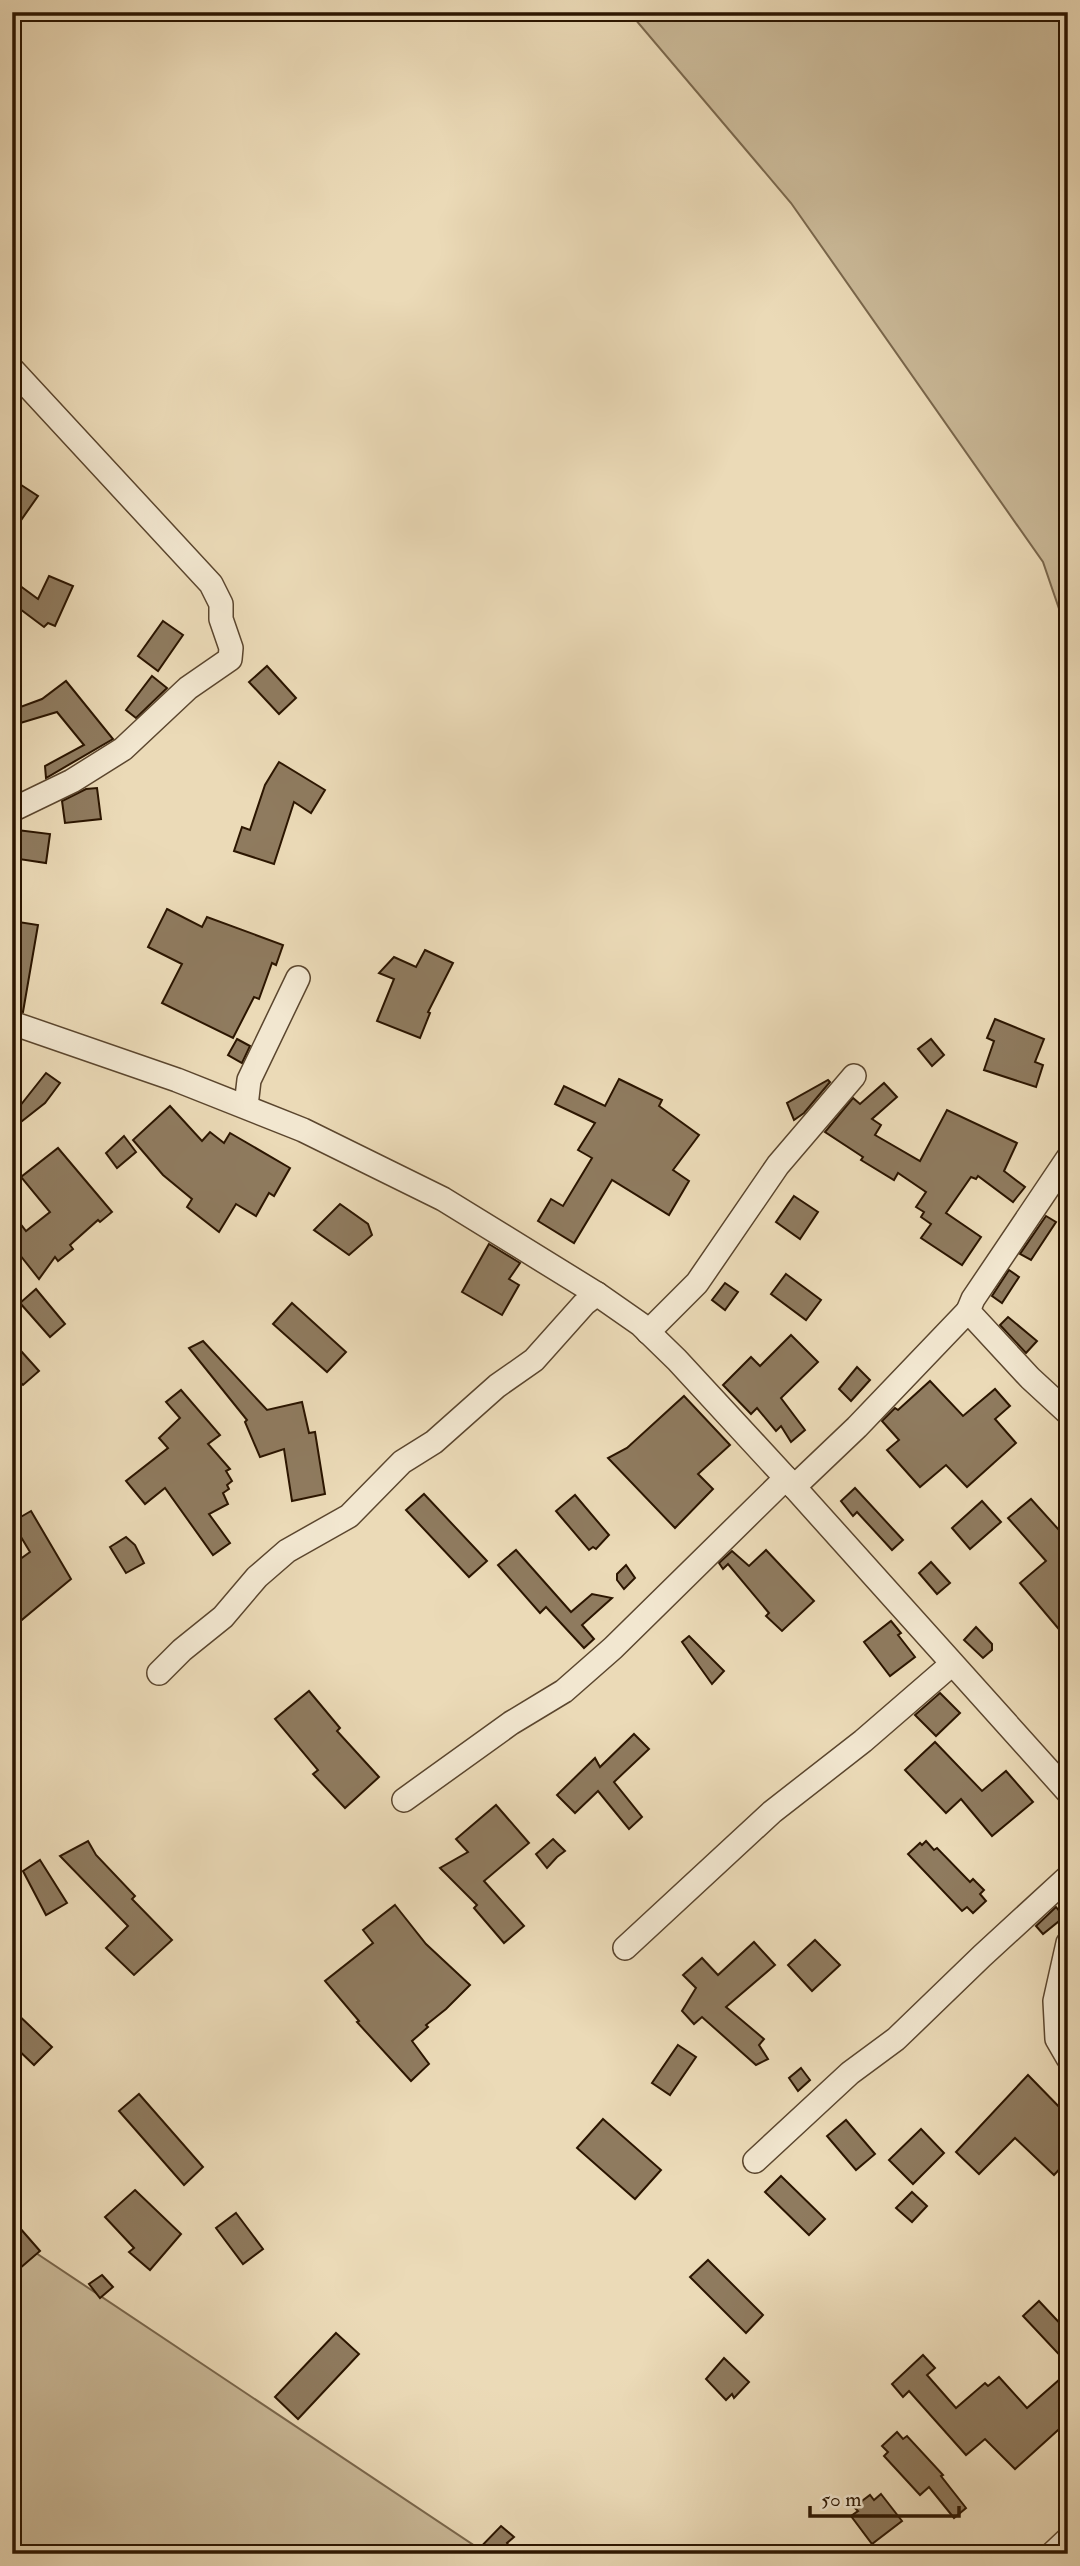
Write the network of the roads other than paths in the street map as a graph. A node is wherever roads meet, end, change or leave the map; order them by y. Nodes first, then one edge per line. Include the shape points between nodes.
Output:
1 (12, 369) edge
2 (12, 810) edge
3 (298, 978) dead end
4 (12, 1023) edge
5 (854, 1076) dead end
6 (246, 1106) junction
7 (1068, 1157) edge
8 (597, 1294) junction
9 (968, 1311) junction
10 (648, 1332) junction
11 (1068, 1413) edge
12 (790, 1483) junction
13 (951, 1664) junction
14 (159, 1673) dead end
15 (1068, 1792) edge
16 (404, 1800) dead end
17 (1068, 1877) edge
18 (1068, 1943) edge
19 (625, 1948) dead end
20 (1068, 2058) edge
21 (755, 2161) dead end
22 (1068, 2539) edge
23 (1052, 2554) edge

1 - 2 street via 211,584 221,604 231,648 230,659 188,688 122,749 72,781
3 - 6 street via 250,1080
4 - 6 street
5 - 10 street via 778,1165 697,1283
6 - 8 street via 443,1199
7 - 9 street
8 - 10 street
8 - 14 street via 534,1360 434,1442 402,1462 349,1516 287,1551 223,1617
9 - 11 street
9 - 12 street via 857,1427
10 - 12 street
12 - 13 street
12 - 16 street via 564,1691
13 - 15 street
13 - 19 street via 772,1812
17 - 21 street via 896,2039 850,2073
18 - 20 street via 1055,2001 1058,2039
22 - 23 street

